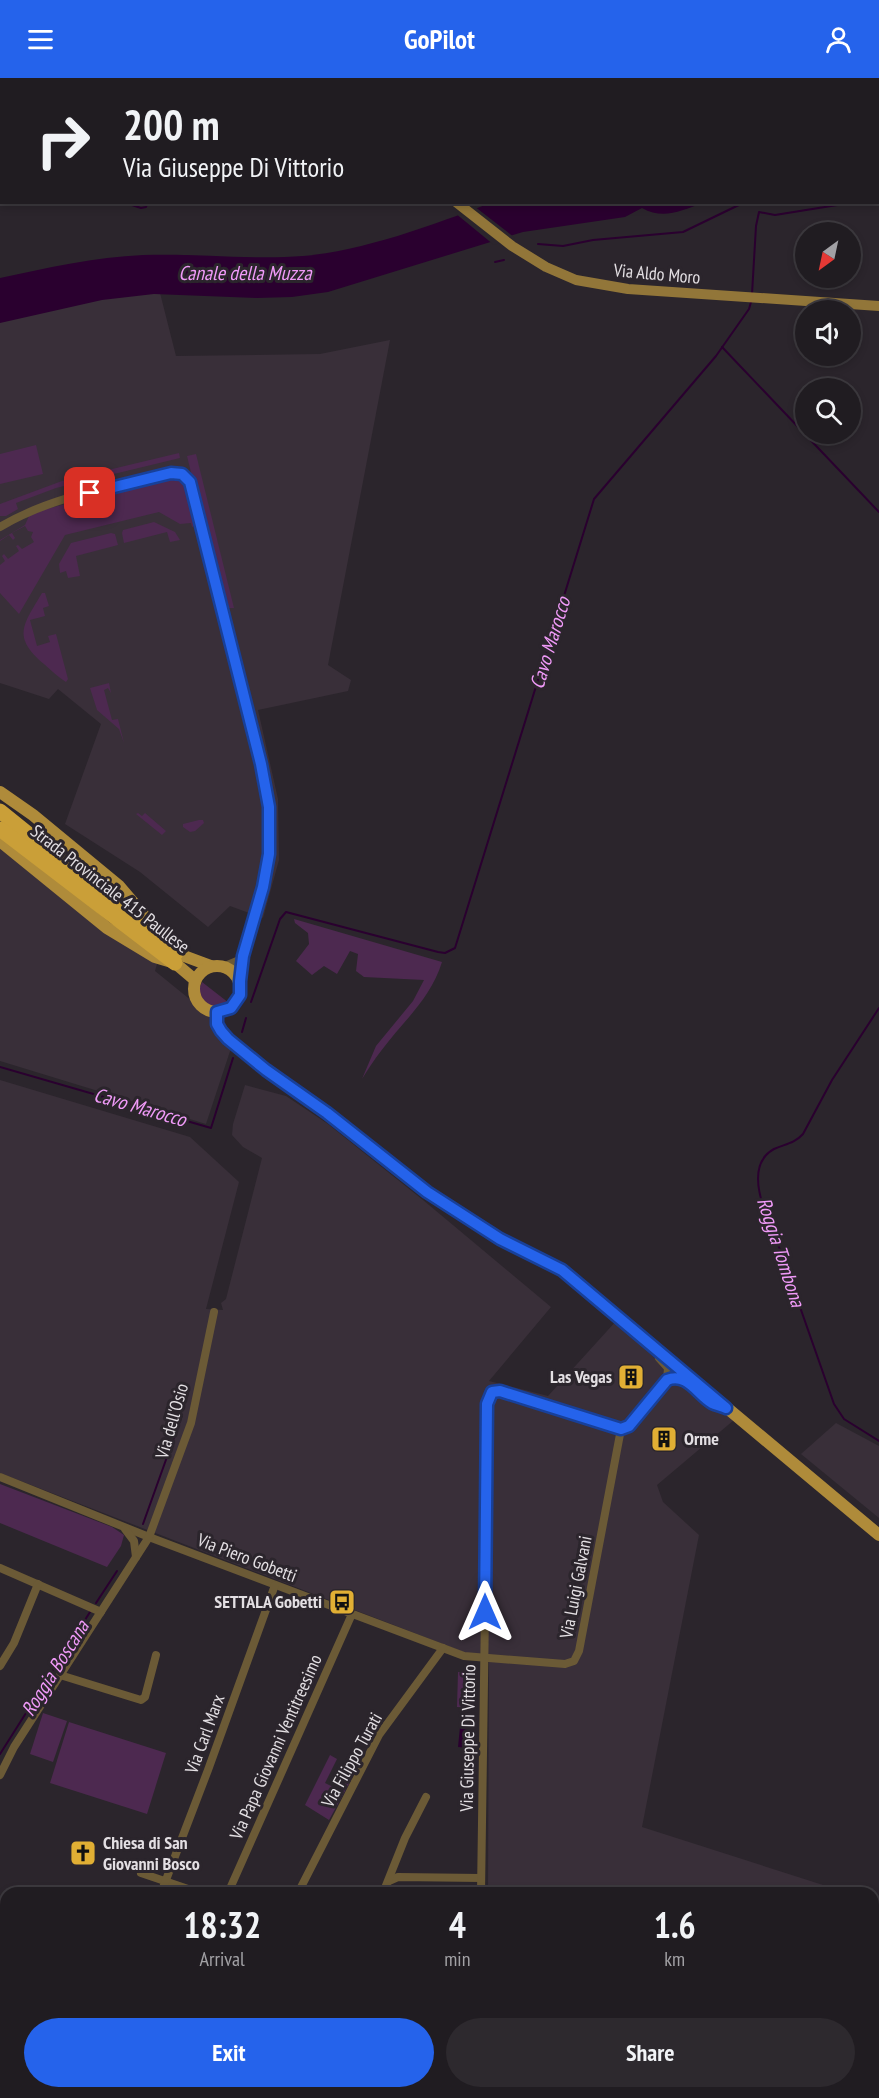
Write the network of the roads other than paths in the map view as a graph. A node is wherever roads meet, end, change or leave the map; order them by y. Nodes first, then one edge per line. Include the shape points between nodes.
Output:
1 (458, 204) edge
2 (879, 306) edge
3 (0, 527) edge
4 (0, 792) edge
5 (0, 811) edge
6 (0, 829) edge
7 (0, 841) edge
8 (243, 956) junction
9 (175, 958) junction
10 (211, 966) junction
11 (225, 966) junction
12 (195, 980) junction
13 (240, 981) junction
14 (217, 1012) junction
15 (214, 1312) dead end
16 (640, 1336) junction
17 (667, 1380) junction
18 (726, 1408) junction
19 (621, 1429) junction
20 (0, 1478) edge
21 (116, 1523) junction
22 (879, 1534) edge
23 (149, 1537) junction
24 (136, 1557) junction
25 (0, 1568) edge
26 (38, 1584) junction
27 (274, 1584) junction
28 (100, 1612) junction
29 (352, 1614) junction
30 (443, 1648) junction
31 (156, 1655) dead end
32 (485, 1658) junction
33 (0, 1666) edge
34 (60, 1675) junction
35 (0, 1775) edge
36 (426, 1797) dead end
37 (141, 1873) dead end
38 (481, 1878) junction
39 (389, 1881) junction
40 (165, 1882) junction
41 (163, 1887) edge
42 (181, 1887) edge
43 (231, 1887) edge
44 (301, 1887) edge
45 (386, 1887) edge
46 (482, 1887) edge

1 - 2 street, Via Aldo Moro via 513,246 576,280 628,289
3 - 8 street via 49,503 171,473 182,474 190,482 269,807 269,854
4 - 9 main road via 119,886
5 - 9 highway
6 - 9 highway, Strada Provinciale 415 Paullese via 146,943
7 - 9 main road via 107,928 155,957 170,963
8 - 11 street
8 - 13 street
9 - 10 main road, Strada Provinciale 415 Paullese
9 - 12 main road, Strada Provinciale 415 Paullese
10 - 11 main road
10 - 12 main road
11 - 13 main road
12 - 14 main road via 197,1001 207,1010
13 - 14 main road via 237,1001 231,1008
14 - 16 main road via 221,1031 266,1070 427,1192 500,1239 562,1270
15 - 23 street, Via dell'Osio via 191,1423
16 - 17 street via 668,1368
16 - 18 main road
17 - 18 street via 683,1379
17 - 19 street via 632,1423
18 - 22 main road
19 - 32 street, Via Luigi Galvani via 577,1656 565,1664
19 - 32 street, Via Giuseppe Di Vittorio via 500,1391 489,1395
20 - 21 street, Via Piero Gobetti
21 - 23 street, Via Piero Gobetti
21 - 24 street via 132,1537
23 - 24 street, Via dell'Osio
23 - 27 street, Via Piero Gobetti
24 - 28 street, Via dell'Osio
25 - 26 street
26 - 28 street
26 - 33 street via 14,1643
27 - 29 street, Via Piero Gobetti
27 - 40 street, Via Carl Marx
28 - 34 street, Via dell'Osio
29 - 30 street, Via Piero Gobetti
29 - 43 street, Via Papa Giovanni Ventitreesimo
30 - 32 street, Via Piero Gobetti
30 - 44 street, Via Filippo Turati via 379,1735
31 - 34 street via 141,1700
32 - 38 street, Via Giuseppe Di Vittorio
34 - 35 street, Via dell'Osio
36 - 39 street
37 - 40 street
38 - 39 street via 398,1877
38 - 46 street, Via Giuseppe Di Vittorio
39 - 45 street
40 - 41 street, Via Carl Marx
40 - 42 street

